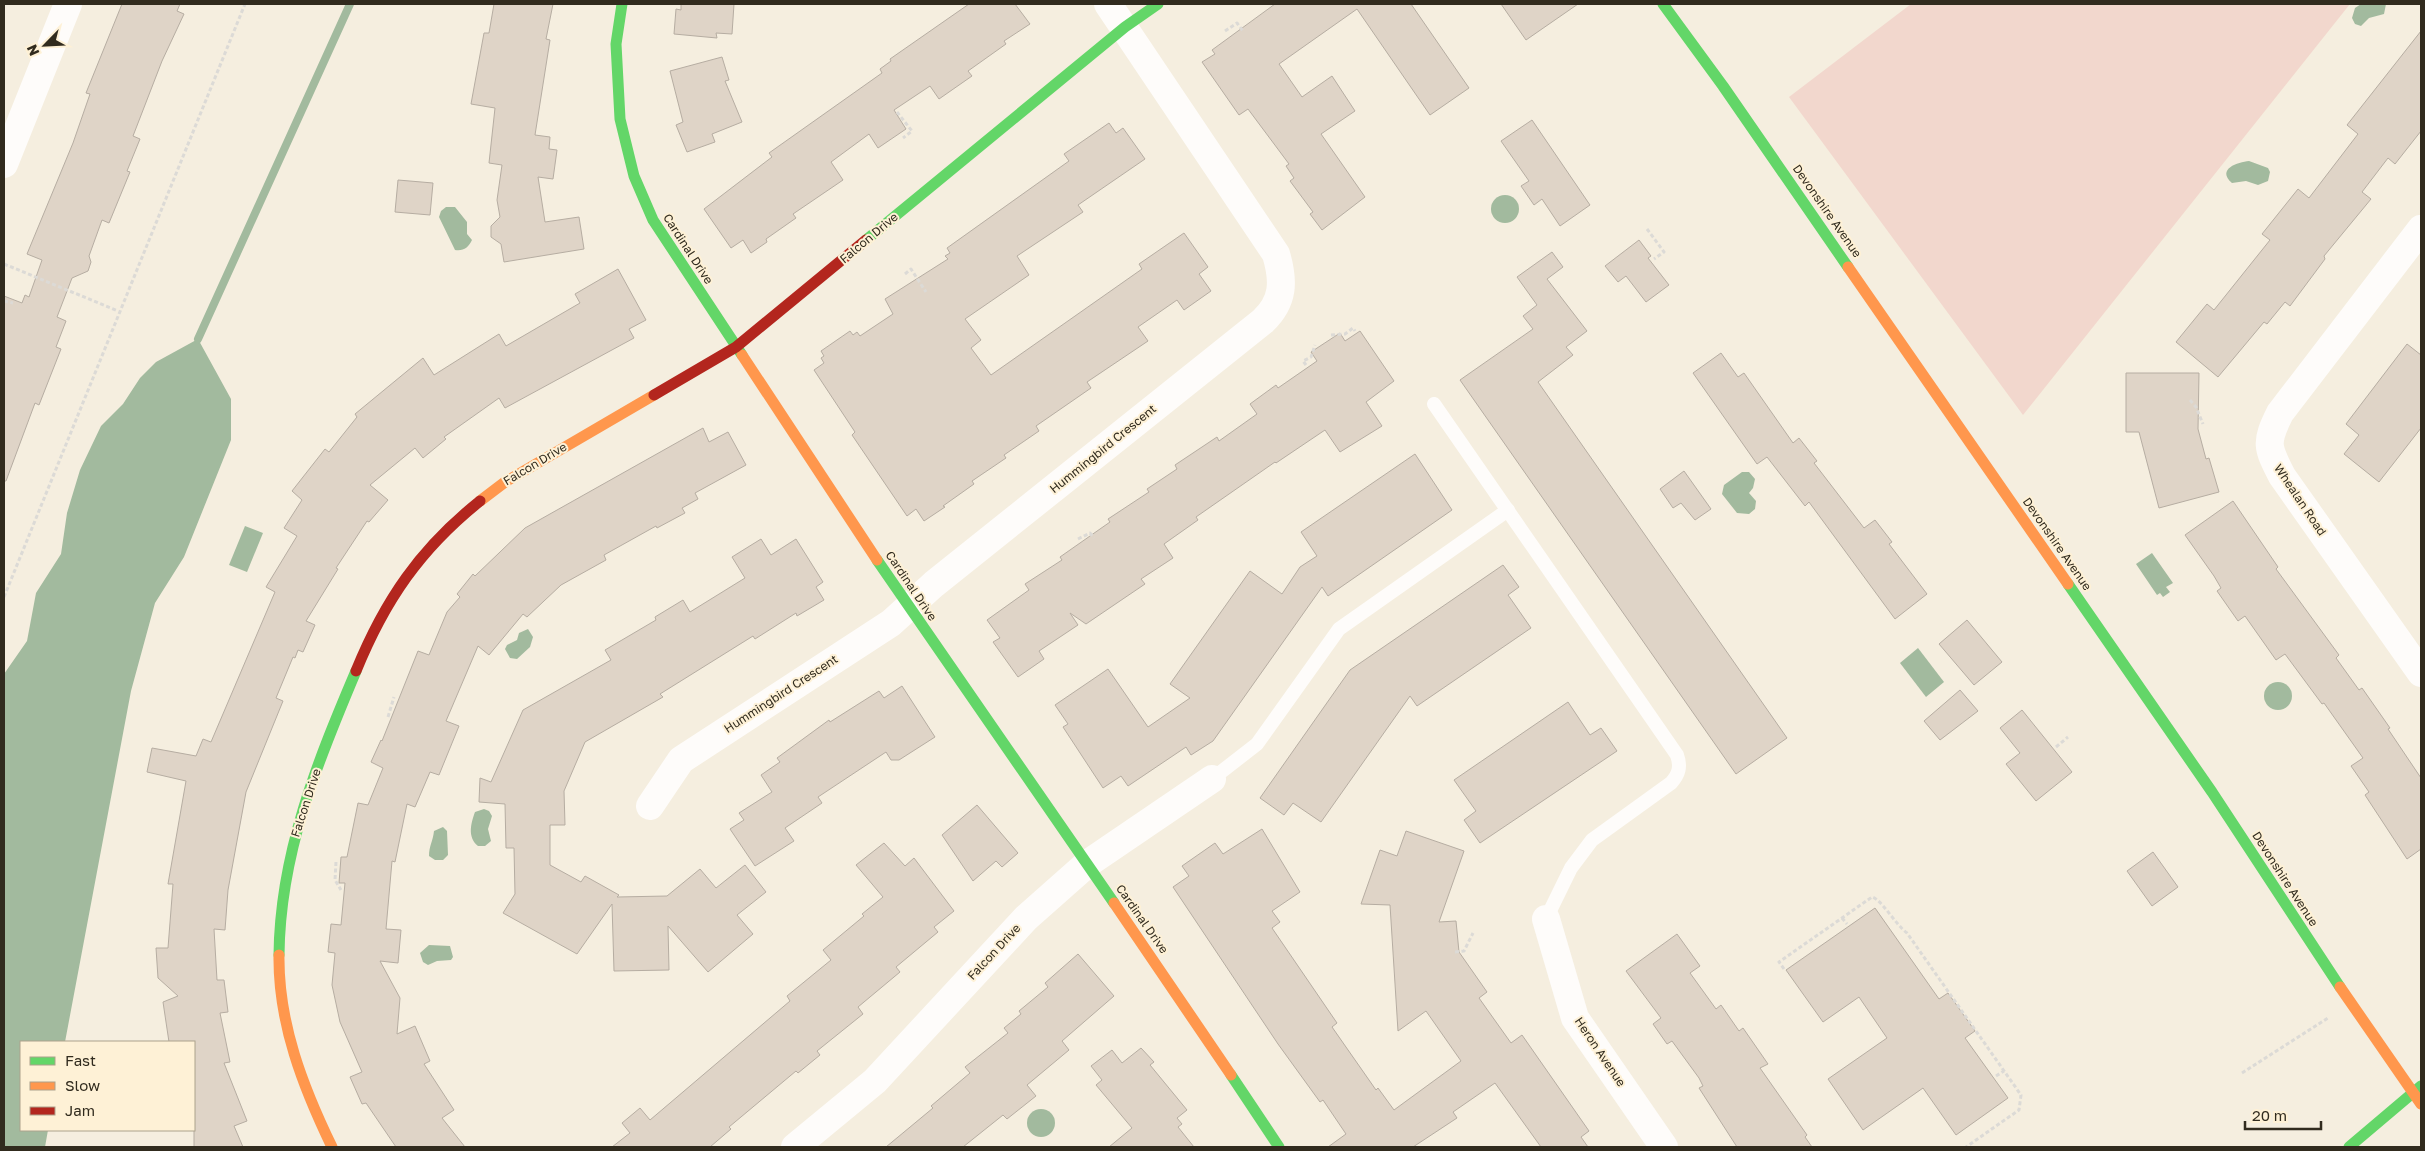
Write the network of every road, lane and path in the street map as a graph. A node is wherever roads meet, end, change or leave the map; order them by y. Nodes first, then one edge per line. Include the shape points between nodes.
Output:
1 (68, 4) edge
2 (244, 4) edge
3 (622, 4) edge
4 (1108, 4) edge
5 (1158, 4) edge
6 (1664, 4) edge
7 (1125, 27) junction
8 (1225, 31) dead end
9 (1243, 31) dead end
10 (898, 112) dead end
11 (903, 138) dead end
12 (4, 164) edge
13 (2421, 228) edge
14 (1646, 229) dead end
15 (1654, 260) dead end
16 (4, 264) edge
17 (905, 274) dead end
18 (926, 292) dead end
19 (4, 300) edge
20 (13, 303) dead end
21 (118, 311) junction
22 (1355, 331) dead end
23 (1331, 335) dead end
24 (1315, 345) dead end
25 (736, 347) junction
26 (1306, 365) dead end
27 (2190, 400) dead end
28 (1434, 404) dead end
29 (2203, 424) dead end
30 (1508, 510) junction
31 (1094, 538) dead end
32 (1078, 539) dead end
33 (4, 596) edge
34 (908, 607) junction
35 (2421, 673) edge
36 (394, 697) dead end
37 (388, 717) dead end
38 (2068, 737) dead end
39 (2056, 747) dead end
40 (1212, 779) joint
41 (650, 806) dead end
42 (336, 862) dead end
43 (1088, 864) junction
44 (341, 890) dead end
45 (1842, 918) junction
46 (1546, 919) joint
47 (1847, 924) dead end
48 (1473, 933) dead end
49 (1455, 952) dead end
50 (1784, 969) dead end
51 (2351, 1004) junction
52 (2004, 1071) junction
53 (2242, 1073) dead end
54 (1996, 1076) dead end
55 (2417, 1089) edge
56 (2421, 1104) edge
57 (332, 1147) edge
58 (796, 1147) edge
59 (1279, 1147) edge
60 (1664, 1147) edge
61 (1966, 1147) edge
62 (2349, 1147) edge

1 - 12 street
2 - 21 path
3 - 25 street, Cardinal Drive via 616,44 619,110 634,176 653,220
4 - 7 street, Hummingbird Crescent
5 - 7 street, Falcon Drive
6 - 51 street, Devonshire Avenue via 2196,770
7 - 25 street, Falcon Drive
7 - 34 street, Hummingbird Crescent via 1276,254 1283,284 1281,296 1263,322
8 - 9 path via 1237,23
10 - 11 path via 912,131
13 - 35 street, Whealan Road via 2280,413 2270,432 2269,452 2282,476
14 - 15 path via 1664,252
16 - 21 path
17 - 18 path via 911,270
19 - 20 path
21 - 33 path
22 - 23 path via 1352,328 1345,334
24 - 26 path via 1311,357 1303,361
25 - 34 street, Cardinal Drive
25 - 57 street, Falcon Drive via 514,476 470,507 411,570 368,643 296,828 280,932 281,994 292,1052 309,1102
27 - 29 path
28 - 30 lane
30 - 40 lane via 1339,629 1258,744
30 - 46 lane via 1680,763 1679,771 1670,783 1592,840 1571,868
31 - 32 path via 1090,533
34 - 41 street, Hummingbird Crescent via 890,623 681,760
34 - 43 street, Cardinal Drive
36 - 37 path
38 - 39 path
40 - 43 street, Falcon Drive
42 - 44 path via 335,880
43 - 58 street, Falcon Drive via 1012,931 875,1081
43 - 59 street, Cardinal Drive
45 - 47 path
45 - 50 path via 1779,962
45 - 52 path via 1872,897 1878,899
46 - 60 street, Heron Avenue via 1575,1018
48 - 49 path via 1464,951
51 - 53 path
51 - 55 street, Devonshire Avenue
52 - 54 path
52 - 61 path via 2021,1096 2019,1110
55 - 56 street, Devonshire Avenue
55 - 62 street

